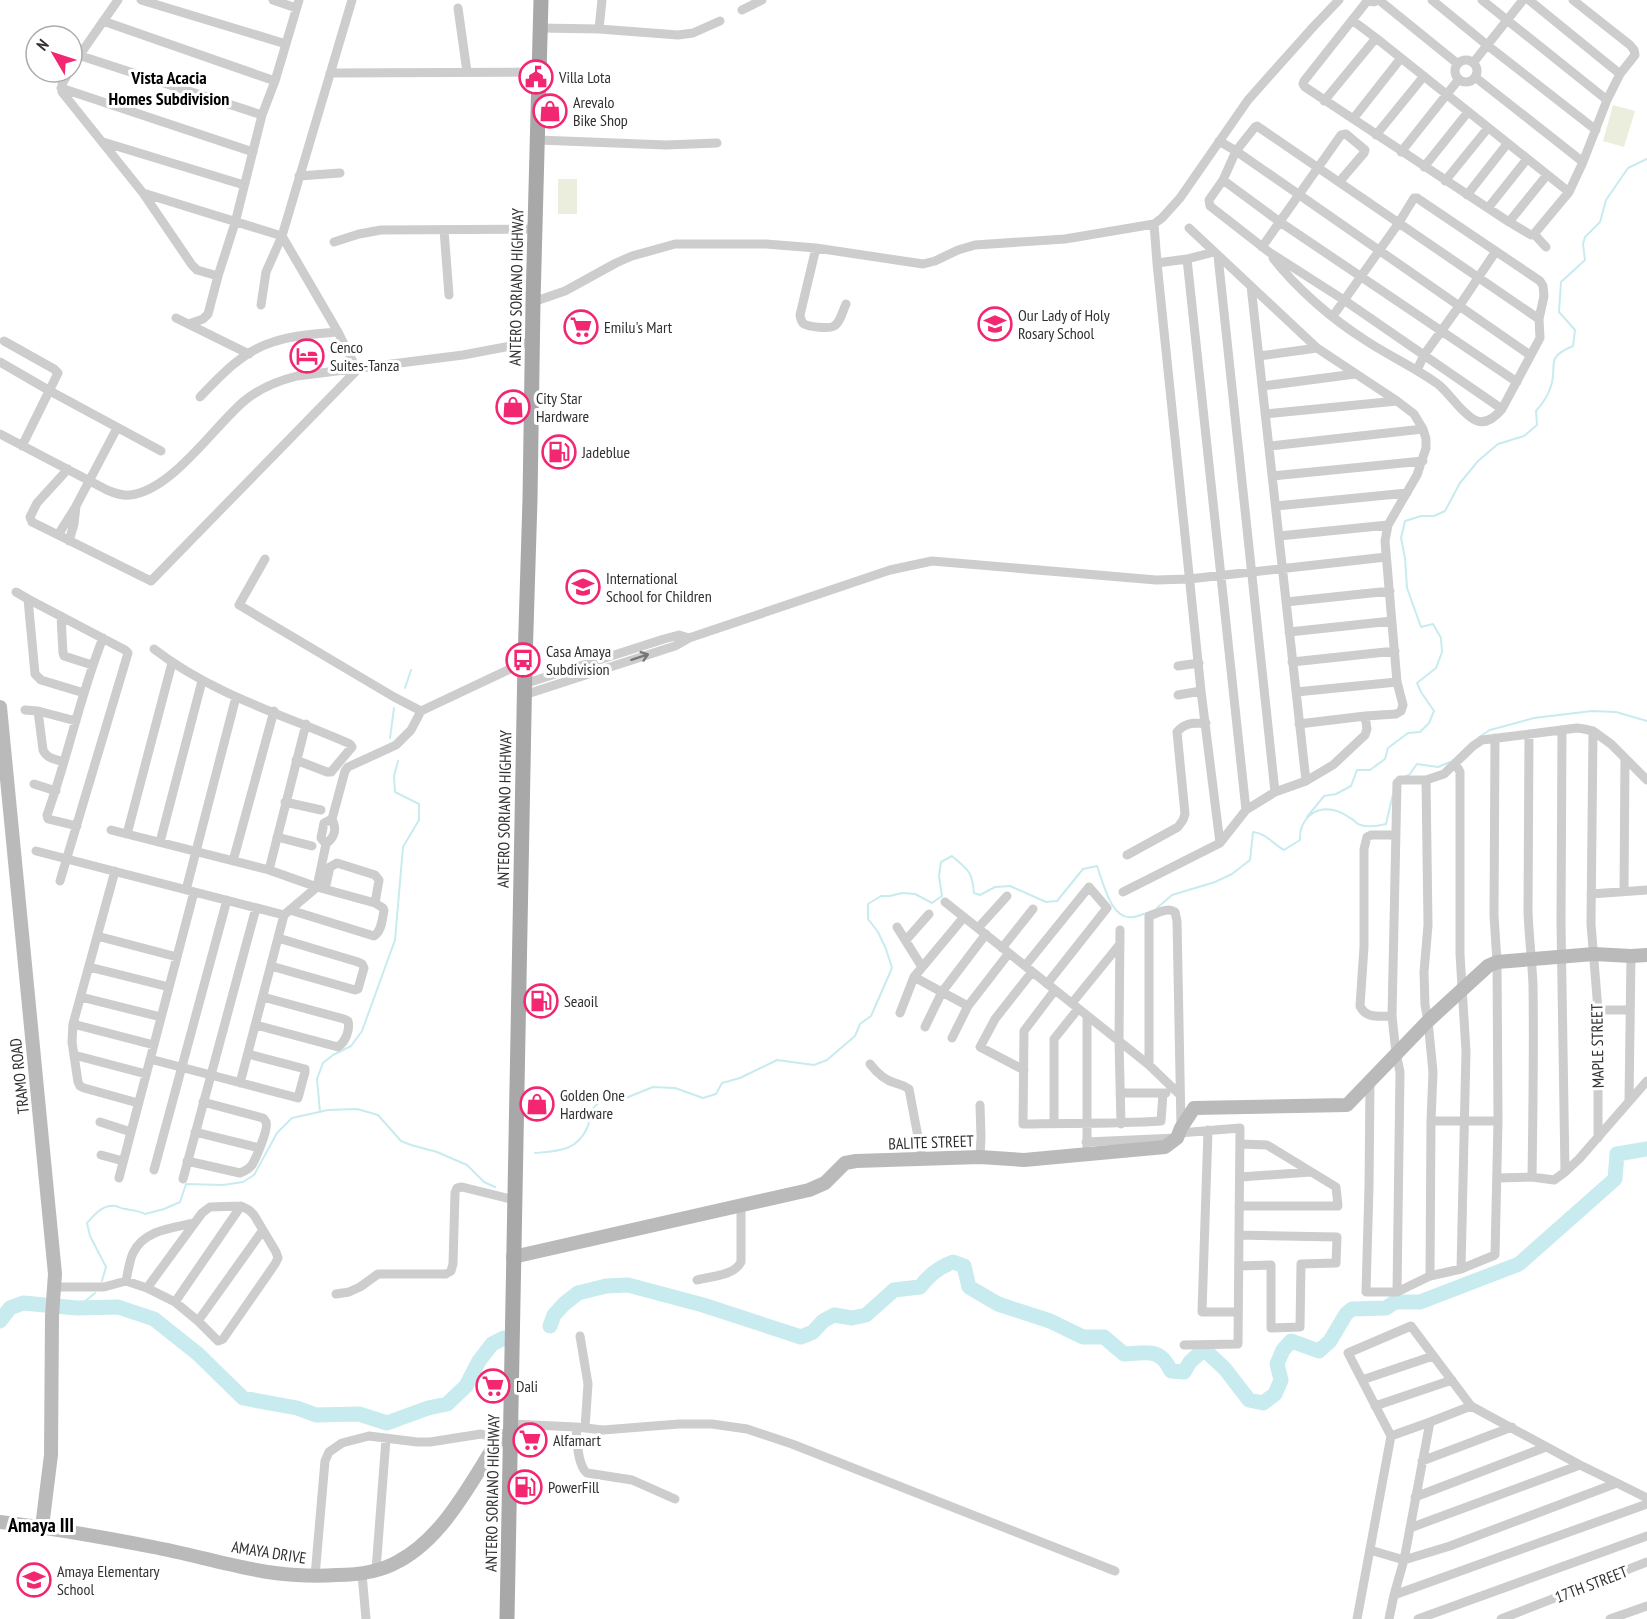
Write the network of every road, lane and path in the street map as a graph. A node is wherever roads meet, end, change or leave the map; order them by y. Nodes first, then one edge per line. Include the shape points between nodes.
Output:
1 (118, 0) edge
2 (141, 0) edge
3 (273, 0) edge
4 (352, 0) edge
5 (541, 0) edge
6 (602, 0) edge
7 (762, 0) edge
8 (1339, 0) edge
9 (1368, 0) edge
10 (1379, 0) edge
11 (1432, 0) edge
12 (1482, 0) edge
13 (1523, 0) edge
14 (1529, 0) edge
15 (1574, 0) edge
16 (297, 4) edge
17 (459, 8) dead end
18 (742, 10) dead end
19 (1352, 20) junction
20 (1506, 20) junction
21 (103, 21) junction
22 (720, 21) dead end
23 (540, 28) junction
24 (599, 29) junction
25 (1377, 38) junction
26 (286, 44) junction
27 (1487, 45) junction
28 (84, 47) edge
29 (84, 57) edge
30 (1401, 58) junction
31 (1473, 63) junction
32 (1458, 64) junction
33 (467, 72) junction
34 (540, 72) junction
35 (330, 73) junction
36 (1620, 74) junction
37 (1424, 76) junction
38 (1475, 77) junction
39 (1459, 79) junction
40 (275, 81) junction
41 (63, 84) edge
42 (61, 88) junction
43 (1446, 94) junction
44 (1607, 100) junction
45 (1324, 101) junction
46 (1468, 112) junction
47 (262, 115) junction
48 (1353, 120) junction
49 (1488, 128) junction
50 (1596, 130) junction
51 (1376, 135) junction
52 (538, 140) junction
53 (1219, 141) junction
54 (103, 142) junction
55 (717, 143) dead end
56 (1507, 144) junction
57 (1236, 151) junction
58 (252, 152) junction
59 (1401, 152) junction
60 (1527, 159) junction
61 (1583, 162) junction
62 (1424, 167) junction
63 (1317, 168) junction
64 (340, 173) dead end
65 (1546, 175) junction
66 (299, 176) junction
67 (1222, 180) junction
68 (1446, 181) junction
69 (1340, 182) junction
70 (244, 185) junction
71 (1569, 192) junction
72 (143, 193) junction
73 (1300, 195) junction
74 (1467, 195) junction
75 (1488, 208) junction
76 (1280, 222) junction
77 (1509, 222) junction
78 (235, 223) junction
79 (1154, 224) junction
80 (1398, 224) junction
81 (1189, 228) dead end
82 (535, 229) junction
83 (444, 230) junction
84 (1534, 234) junction
85 (282, 237) junction
86 (334, 242) dead end
87 (1546, 247) dead end
88 (816, 248) junction
89 (1266, 250) junction
90 (1379, 250) junction
91 (1496, 252) junction
92 (1216, 254) junction
93 (1187, 260) junction
94 (1157, 263) junction
95 (218, 276) junction
96 (1361, 276) junction
97 (1478, 278) junction
98 (1251, 286) junction
99 (449, 295) dead end
100 (1344, 300) junction
101 (533, 302) junction
102 (846, 304) dead end
103 (261, 305) dead end
104 (1460, 305) junction
105 (1333, 316) junction
106 (176, 318) dead end
107 (1539, 319) junction
108 (189, 324) junction
109 (1442, 331) junction
110 (338, 332) junction
111 (4, 341) dead end
112 (532, 342) junction
113 (1317, 348) junction
114 (249, 354) junction
115 (1424, 355) junction
116 (1530, 355) junction
117 (1259, 356) junction
118 (0, 362) edge
119 (357, 369) junction
120 (1417, 370) junction
121 (1355, 374) junction
122 (1516, 382) junction
123 (1263, 386) junction
124 (50, 391) junction
125 (200, 397) dead end
126 (1397, 401) junction
127 (1502, 409) junction
128 (1265, 414) junction
129 (117, 428) junction
130 (1423, 429) junction
131 (0, 434) edge
132 (22, 446) junction
133 (1270, 446) junction
134 (161, 451) dead end
135 (1423, 461) junction
136 (68, 469) junction
137 (1272, 476) junction
138 (89, 482) junction
139 (1407, 493) junction
140 (76, 506) junction
141 (1276, 506) junction
142 (1388, 525) junction
143 (58, 535) junction
144 (1279, 536) junction
145 (69, 541) junction
146 (1386, 557) junction
147 (265, 559) dead end
148 (1282, 568) junction
149 (1252, 571) junction
150 (1221, 575) junction
151 (1190, 579) junction
152 (1390, 591) junction
153 (16, 592) dead end
154 (28, 599) junction
155 (1286, 602) junction
156 (61, 616) junction
157 (1392, 621) junction
158 (1289, 632) junction
159 (103, 638) junction
160 (154, 649) dead end
161 (1395, 651) junction
162 (525, 662) junction
163 (1292, 662) junction
164 (172, 663) junction
165 (1199, 663) junction
166 (92, 665) junction
167 (1178, 666) dead end
168 (202, 681) junction
169 (1397, 682) junction
170 (524, 689) junction
171 (1201, 691) junction
172 (1296, 692) junction
173 (84, 693) junction
174 (1178, 695) dead end
175 (236, 697) junction
176 (0, 707) edge
177 (25, 710) dead end
178 (38, 711) junction
179 (274, 711) junction
180 (421, 711) junction
181 (1365, 716) junction
182 (76, 721) junction
183 (1206, 723) junction
184 (306, 724) junction
185 (1299, 724) junction
186 (1562, 730) junction
187 (1593, 731) junction
188 (1529, 734) junction
189 (1495, 738) junction
190 (1625, 758) junction
191 (296, 760) junction
192 (64, 762) junction
193 (1455, 763) junction
194 (1426, 780) junction
195 (1647, 780) edge
196 (1306, 781) junction
197 (34, 784) dead end
198 (56, 791) junction
199 (1275, 792) junction
200 (285, 802) junction
201 (321, 810) dead end
202 (1246, 810) junction
203 (77, 826) junction
204 (111, 830) dead end
205 (127, 834) junction
206 (1395, 835) junction
207 (277, 837) junction
208 (160, 842) junction
209 (1220, 843) junction
210 (312, 846) dead end
211 (36, 851) dead end
212 (195, 851) junction
213 (1127, 855) dead end
214 (67, 859) junction
215 (233, 861) junction
216 (269, 870) junction
217 (115, 871) junction
218 (60, 881) dead end
219 (321, 888) junction
220 (1647, 890) edge
221 (190, 891) junction
222 (1624, 891) junction
223 (1122, 892) dead end
224 (1591, 894) junction
225 (1007, 896) dead end
226 (227, 900) junction
227 (945, 902) dead end
228 (375, 903) junction
229 (256, 908) junction
230 (1033, 909) dead end
231 (287, 913) junction
232 (929, 914) dead end
233 (964, 917) junction
234 (897, 927) dead end
235 (1120, 930) dead end
236 (982, 931) junction
237 (97, 936) junction
238 (278, 938) junction
239 (906, 940) junction
240 (1120, 944) junction
241 (1006, 950) junction
242 (1594, 954) junction
243 (1647, 955) edge
244 (1632, 956) junction
245 (177, 957) junction
246 (1562, 958) junction
247 (1532, 960) junction
248 (1497, 962) junction
249 (271, 966) junction
250 (89, 967) junction
251 (922, 967) junction
252 (1028, 969) junction
253 (915, 977) junction
254 (169, 987) junction
255 (1051, 987) junction
256 (1462, 990) junction
257 (942, 992) junction
258 (81, 997) junction
259 (263, 997) junction
260 (968, 1006) junction
261 (1075, 1006) junction
262 (1598, 1010) junction
263 (1630, 1010) junction
264 (900, 1013) dead end
265 (1087, 1016) junction
266 (1392, 1016) junction
267 (161, 1017) junction
268 (1428, 1021) junction
269 (73, 1024) junction
270 (256, 1025) junction
271 (925, 1027) dead end
272 (952, 1038) dead end
273 (1119, 1041) junction
274 (154, 1045) junction
275 (1396, 1053) junction
276 (74, 1054) junction
277 (248, 1054) junction
278 (150, 1059) junction
279 (870, 1064) dead end
280 (1149, 1065) junction
281 (182, 1068) junction
282 (1023, 1070) junction
283 (146, 1074) junction
284 (210, 1075) junction
285 (1647, 1081) edge
286 (1370, 1082) junction
287 (240, 1083) junction
288 (1120, 1093) junction
289 (1163, 1093) junction
290 (1179, 1093) junction
291 (1629, 1101) junction
292 (203, 1102) junction
293 (138, 1103) junction
294 (980, 1105) dead end
295 (1431, 1121) junction
296 (1465, 1121) junction
297 (1498, 1121) junction
298 (100, 1122) dead end
299 (1086, 1123) junction
300 (1054, 1124) junction
301 (1121, 1124) junction
302 (1208, 1130) junction
303 (131, 1132) junction
304 (195, 1132) junction
305 (1179, 1133) junction
306 (1598, 1138) junction
307 (1240, 1144) junction
308 (260, 1148) junction
309 (1087, 1148) junction
310 (101, 1155) dead end
311 (980, 1157) junction
312 (922, 1158) junction
313 (123, 1161) junction
314 (187, 1161) junction
315 (154, 1170) dead end
316 (1311, 1172) junction
317 (1565, 1172) junction
318 (1240, 1176) junction
319 (119, 1178) dead end
320 (1498, 1178) junction
321 (1532, 1178) junction
322 (183, 1179) dead end
323 (515, 1200) junction
324 (741, 1205) junction
325 (241, 1206) junction
326 (1239, 1206) junction
327 (194, 1223) junction
328 (263, 1230) junction
329 (1239, 1235) junction
330 (513, 1257) junction
331 (1239, 1266) junction
332 (1461, 1269) junction
333 (1430, 1276) junction
334 (697, 1280) dead end
335 (126, 1281) junction
336 (147, 1288) junction
337 (54, 1292) junction
338 (1397, 1292) junction
339 (336, 1294) dead end
340 (175, 1302) junction
341 (1238, 1312) junction
342 (198, 1321) junction
343 (580, 1336) dead end
344 (1184, 1345) dead end
345 (1433, 1356) junction
346 (1362, 1380) junction
347 (1452, 1380) junction
348 (1375, 1406) junction
349 (1471, 1406) junction
350 (1430, 1422) junction
351 (580, 1427) junction
352 (1512, 1427) junction
353 (507, 1433) junction
354 (1390, 1436) junction
355 (386, 1439) junction
356 (1546, 1447) junction
357 (1422, 1461) junction
358 (1580, 1465) junction
359 (1617, 1483) junction
360 (1415, 1497) junction
361 (1647, 1498) edge
362 (675, 1499) dead end
363 (1647, 1504) edge
364 (0, 1522) edge
365 (42, 1527) junction
366 (1410, 1528) junction
367 (1647, 1536) edge
368 (1370, 1550) junction
369 (1404, 1560) junction
370 (1647, 1562) edge
371 (1114, 1571) dead end
372 (369, 1572) junction
373 (315, 1576) junction
374 (1394, 1594) junction
375 (1647, 1606) edge
376 (366, 1619) edge
377 (507, 1619) edge
378 (1357, 1619) edge
379 (1389, 1619) edge
380 (1418, 1619) edge
381 (1502, 1619) edge
382 (1610, 1619) edge

1 - 21 street
2 - 26 street
3 - 16 street
4 - 35 street
5 - 23 main road, ANTERO SORIANO HIGHWAY
6 - 24 street
7 - 18 street
8 - 53 street via 1248,100
9 - 10 street
9 - 19 street
10 - 32 street
11 - 27 street
12 - 20 street
13 - 20 street
14 - 36 street
15 - 36 street via 1634,51
16 - 26 street
17 - 33 street
19 - 25 street
19 - 45 street via 1304,81 1305,87
20 - 27 street
20 - 44 street
21 - 28 street
21 - 40 street
22 - 24 street via 678,35
23 - 24 street
23 - 34 main road, ANTERO SORIANO HIGHWAY
25 - 30 street
25 - 45 street
26 - 40 street
27 - 31 street
27 - 50 street
29 - 47 street
30 - 37 street
30 - 48 street
31 - 32 street via 1466,60
31 - 38 street
32 - 39 street
33 - 34 street
33 - 35 street
34 - 52 main road, ANTERO SORIANO HIGHWAY
35 - 66 street
36 - 44 street
37 - 43 street
37 - 51 street
38 - 39 street via 1467,82
38 - 61 street
39 - 43 street
40 - 47 street
41 - 42 street
42 - 54 street
42 - 58 street
43 - 46 street
43 - 59 street
44 - 50 street
45 - 48 street
46 - 49 street
46 - 62 street
47 - 58 street
48 - 51 street
49 - 56 street
49 - 68 street
50 - 61 street
51 - 59 street
52 - 55 street via 666,146
52 - 82 main road, ANTERO SORIANO HIGHWAY
53 - 57 street
53 - 79 street via 1180,198
54 - 70 street
54 - 72 street
56 - 60 street
56 - 74 street
57 - 63 street via 1257,126
57 - 67 street
57 - 73 street
58 - 70 street
59 - 62 street
60 - 65 street
60 - 75 street
61 - 71 street
62 - 68 street
63 - 69 street
63 - 69 street via 1341,135 1346,134 1365,150
63 - 73 street
64 - 66 street
65 - 71 street
65 - 77 street
66 - 85 street
67 - 76 street
67 - 89 street via 1209,200 1210,206
68 - 74 street
69 - 80 street
70 - 78 street
71 - 84 street
72 - 78 street
72 - 95 street via 192,266
73 - 76 street
73 - 90 street
74 - 75 street
75 - 77 street
76 - 89 street
76 - 96 street
77 - 84 street
78 - 85 street
78 - 95 street
79 - 88 street via 1065,239 975,245 923,264
79 - 94 street
80 - 90 street
80 - 91 street via 1414,198 1420,198
80 - 97 street
81 - 92 street
82 - 83 street
82 - 101 main road, ANTERO SORIANO HIGHWAY
83 - 86 street via 381,230
83 - 99 street
84 - 87 street
85 - 103 street via 266,272
85 - 110 street
88 - 101 street via 675,244 632,256 565,291
88 - 102 street via 800,315 802,322 834,327
89 - 100 street
89 - 105 street via 1289,278
90 - 96 street
90 - 104 street
91 - 97 street
91 - 107 street via 1540,281 1544,296
92 - 93 street
92 - 98 street
92 - 149 street
93 - 94 street
93 - 150 street
94 - 151 street
95 - 108 street via 208,314
96 - 100 street
96 - 109 street
97 - 104 street
97 - 107 street
98 - 113 street
98 - 117 street
100 - 105 street
100 - 115 street
101 - 112 main road, ANTERO SORIANO HIGHWAY
104 - 109 street
104 - 116 street
105 - 120 street via 1364,340
106 - 108 street
107 - 116 street via 1539,338
108 - 114 street
109 - 115 street
109 - 122 street
110 - 114 street via 291,337
110 - 119 street
111 - 124 street via 57,371
112 - 119 street
112 - 162 main road, ANTERO SORIANO HIGHWAY
113 - 117 street
113 - 121 street
114 - 125 street
115 - 120 street
115 - 127 street
116 - 122 street
117 - 123 street
118 - 124 street
119 - 138 street via 297,376 259,390 181,466 143,491 119,494
119 - 145 street via 151,581
120 - 127 street via 1442,387 1475,421 1494,418
121 - 123 street
121 - 126 street
122 - 127 street
123 - 128 street
124 - 129 street
124 - 132 street
126 - 128 street
126 - 130 street via 1414,414
128 - 133 street
129 - 134 street
129 - 138 street
130 - 133 street
130 - 135 street
131 - 132 street
132 - 136 street
133 - 137 street
135 - 137 street
135 - 139 street
136 - 138 street
136 - 143 street via 37,503 30,517 32,522
137 - 141 street
138 - 140 street
139 - 141 street
139 - 142 street
140 - 143 street
140 - 145 street
141 - 144 street
142 - 144 street
142 - 146 street
143 - 145 street
144 - 148 street
146 - 148 street
146 - 152 street
147 - 180 street via 238,605
148 - 149 street
148 - 155 street
149 - 150 street
149 - 199 street
150 - 151 street
150 - 202 street
151 - 165 street
151 - 170 street via 1156,580 932,561 890,570 689,638 679,635 664,639
152 - 155 street
152 - 157 street
153 - 154 street
154 - 156 street
154 - 173 street via 35,674 41,680
155 - 158 street
156 - 159 street
156 - 166 street via 64,656
157 - 158 street
157 - 161 street
158 - 163 street
159 - 166 street
159 - 203 street via 128,653
160 - 164 street
161 - 163 street
161 - 169 street
162 - 170 main road, ANTERO SORIANO HIGHWAY
162 - 180 street
163 - 172 street
164 - 168 street
164 - 205 street
165 - 167 street
165 - 171 street
166 - 173 street
168 - 175 street
168 - 208 street
169 - 172 street
169 - 181 street via 1401,711
170 - 323 main road, ANTERO SORIANO HIGHWAY
171 - 174 street
171 - 183 street
172 - 185 street
173 - 182 street
175 - 179 street
175 - 212 street
176 - 337 street, TRAMO ROAD
177 - 178 street
178 - 182 street
178 - 192 street via 43,750
179 - 184 street
179 - 215 street
180 - 219 street via 411,730 396,744 346,769 332,819 321,830 326,844
181 - 185 street
181 - 196 street via 1365,735 1333,765
182 - 192 street
183 - 209 street
183 - 213 street via 1187,724 1177,732 1183,820
184 - 191 street
184 - 191 street via 352,747 331,772
185 - 196 street
186 - 187 street
186 - 188 street
186 - 246 street
187 - 190 street
187 - 224 street, MAPLE STREET
188 - 189 street
188 - 247 street via 1528,912
189 - 193 street via 1482,740
189 - 248 street
190 - 195 street
190 - 222 street
191 - 200 street
192 - 198 street
193 - 194 street via 1444,774
193 - 256 street via 1460,772
194 - 206 street via 1397,783
194 - 268 street via 1428,925 1424,972
196 - 199 street
197 - 198 street
198 - 203 street via 47,818
199 - 202 street
200 - 201 street
200 - 207 street
202 - 209 street
203 - 214 street
204 - 205 street
205 - 208 street
206 - 266 street
206 - 266 street via 1367,837 1364,849 1360,1006 1369,1016
207 - 210 street
207 - 216 street
208 - 212 street
209 - 223 street
211 - 214 street
212 - 215 street
212 - 221 street
214 - 217 street
214 - 218 street
215 - 216 street
216 - 219 street
217 - 221 street
217 - 237 street
219 - 228 street
219 - 228 street via 330,867 337,863 378,877
219 - 231 street
220 - 222 street
221 - 226 street
221 - 245 street
222 - 224 street
224 - 242 street, MAPLE STREET
225 - 236 street
226 - 229 street
226 - 281 street
227 - 233 street
228 - 231 street via 384,911 374,936
229 - 231 street
229 - 284 street
230 - 241 street
231 - 238 street
232 - 239 street
233 - 236 street
233 - 251 street
234 - 239 street
235 - 240 street
236 - 241 street
236 - 257 street
237 - 245 street
237 - 250 street
238 - 249 street
238 - 249 street via 358,962 364,968 362,977 355,990
239 - 251 street
240 - 261 street
240 - 273 street
241 - 252 street
241 - 260 street
242 - 244 street
242 - 246 street
242 - 262 street, MAPLE STREET
243 - 244 street
244 - 263 street
245 - 254 street
246 - 247 street
246 - 317 street
247 - 248 street
247 - 321 street
248 - 256 street
248 - 297 street
249 - 259 street
250 - 254 street
250 - 258 street
251 - 253 street
252 - 255 street
252 - 255 street via 1089,888 1107,908
252 - 282 street via 980,1047
253 - 257 street
253 - 264 street
254 - 267 street
255 - 261 street
255 - 282 street via 1024,1031
256 - 268 street
256 - 296 street
257 - 260 street
257 - 271 street
258 - 267 street
258 - 269 street
259 - 270 street
259 - 270 street via 344,1019 349,1026 343,1044 338,1047
260 - 272 street
261 - 265 street
261 - 300 street via 1054,1039
262 - 263 street
262 - 306 street, MAPLE STREET
263 - 291 street
265 - 273 street
265 - 299 street
266 - 275 street
267 - 274 street
268 - 275 street
268 - 295 street via 1433,1072
269 - 274 street
269 - 276 street
270 - 277 street
273 - 280 street
273 - 288 street
274 - 278 street
275 - 286 street
275 - 338 street via 1401,1089
276 - 283 street
276 - 293 street via 80,1086
277 - 287 street
277 - 287 street via 305,1069 300,1095 295,1098
278 - 281 street
278 - 283 street
279 - 312 street via 879,1075 909,1089
280 - 290 street
280 - 290 street via 1149,916 1172,910 1177,921
281 - 284 street
281 - 315 street
282 - 300 street via 1023,1124
283 - 293 street
284 - 287 street
284 - 292 street
285 - 291 street
286 - 305 street, BALITE STREET via 1347,1105 1194,1108
286 - 338 street via 1366,1292
288 - 289 street
288 - 301 street
289 - 290 street
289 - 301 street via 1161,1121
290 - 305 street
291 - 306 street
292 - 304 street
292 - 308 street via 263,1118 267,1125
293 - 303 street
294 - 311 street
295 - 296 street
295 - 333 street
296 - 297 street
296 - 332 street
297 - 320 street
298 - 303 street
299 - 300 street
299 - 301 street
299 - 309 street
302 - 305 street
302 - 307 street via 1240,1128
302 - 341 street via 1202,1312
303 - 313 street
304 - 308 street
304 - 314 street
305 - 309 street, BALITE STREET via 1165,1147
306 - 317 street
307 - 316 street via 1267,1145
307 - 318 street
308 - 314 street via 252,1165 240,1173
309 - 311 street, BALITE STREET via 1024,1160
310 - 313 street
311 - 312 street, BALITE STREET
312 - 324 street, BALITE STREET via 845,1162 819,1187
313 - 319 street
314 - 322 street
316 - 318 street
316 - 326 street via 1336,1187 1338,1206
317 - 321 street via 1554,1180
318 - 326 street
320 - 321 street
320 - 332 street via 1495,1256
323 - 330 main road, ANTERO SORIANO HIGHWAY
323 - 339 street via 457,1188 451,1271 378,1274 360,1287
324 - 330 street, BALITE STREET
324 - 334 street via 738,1268
325 - 327 street via 210,1207
325 - 328 street via 249,1210
325 - 340 street
326 - 329 street
327 - 335 street via 148,1235 132,1254
327 - 336 street
328 - 342 street
328 - 342 street via 278,1258 223,1339 215,1339
329 - 331 street
329 - 331 street via 1337,1237 1336,1263 1301,1264 1300,1327 1271,1328 1271,1265
330 - 353 main road, ANTERO SORIANO HIGHWAY
331 - 341 street
332 - 333 street
333 - 338 street
335 - 336 street
335 - 337 street
336 - 340 street
337 - 365 street, TRAMO ROAD via 51,1455
340 - 342 street
341 - 344 street via 1238,1344
343 - 351 street via 588,1384
345 - 346 street
345 - 346 street via 1411,1326 1348,1353
345 - 347 street
346 - 348 street
347 - 348 street
347 - 349 street
348 - 354 street
349 - 350 street
349 - 352 street
350 - 354 street
350 - 357 street
351 - 353 street
351 - 362 street via 580,1463 587,1473 632,1480
351 - 371 street via 603,1430 712,1424 747,1429
352 - 356 street
352 - 357 street
353 - 355 street via 430,1442
353 - 372 street, AMAYA DRIVE via 428,1539 398,1562
353 - 377 main road, ANTERO SORIANO HIGHWAY
354 - 368 street
355 - 372 street
355 - 373 street via 369,1436 342,1443 329,1452
356 - 358 street
356 - 360 street
357 - 360 street
358 - 359 street
358 - 366 street
359 - 361 street
359 - 369 street
360 - 366 street
363 - 374 street
364 - 365 street, AMAYA DRIVE
365 - 373 street, AMAYA DRIVE via 272,1572
366 - 369 street
367 - 380 street
368 - 369 street
368 - 378 street
369 - 374 street
370 - 381 street, 17TH STREET
372 - 373 street, AMAYA DRIVE
372 - 376 street
374 - 379 street
375 - 382 street

